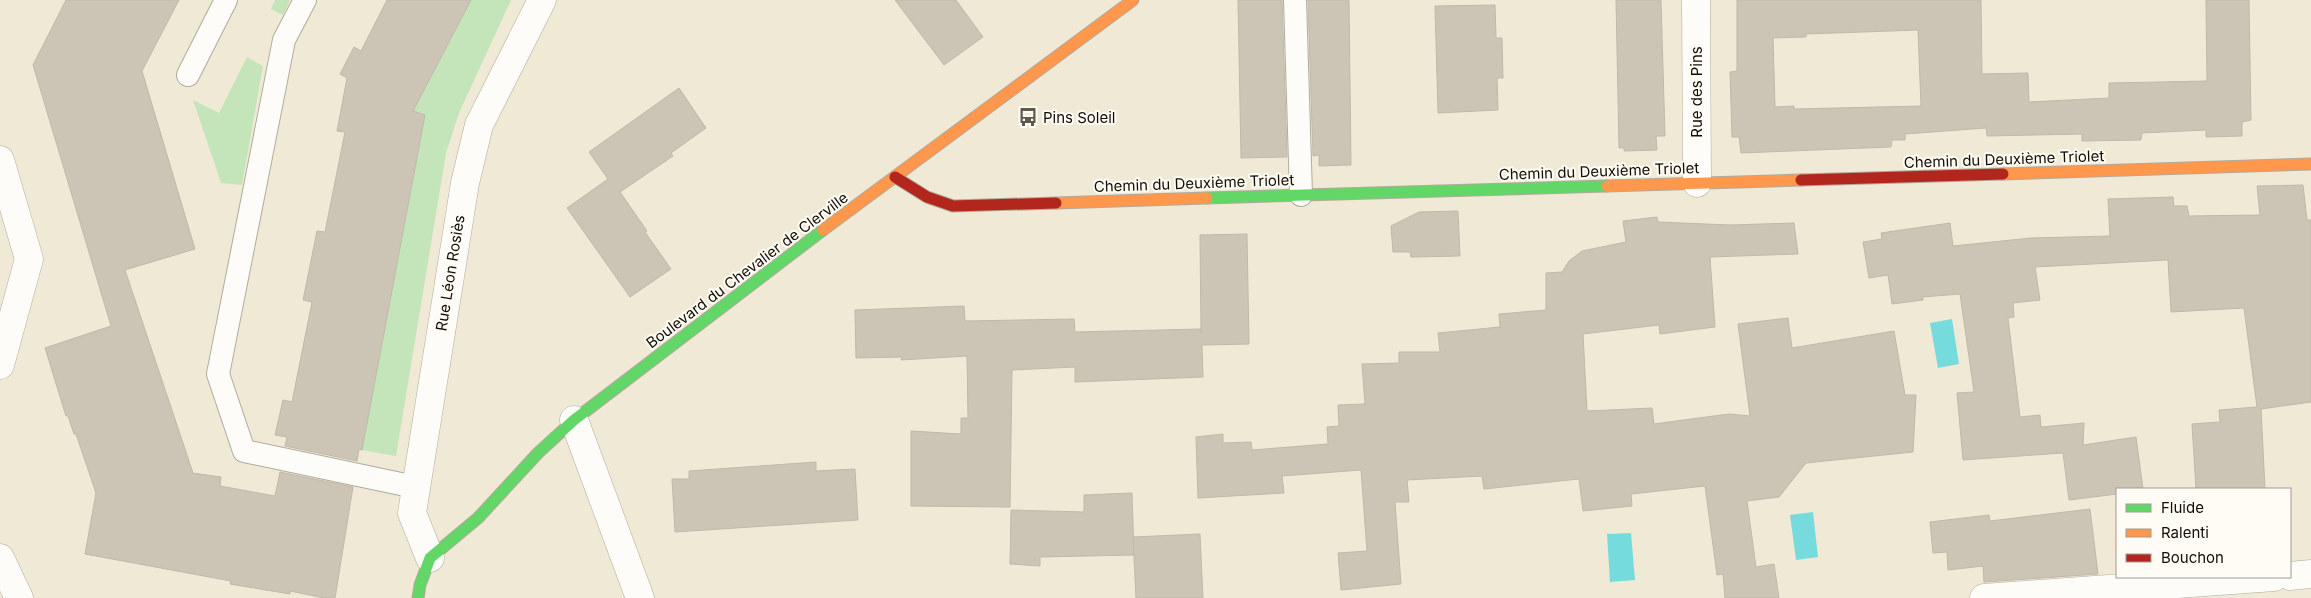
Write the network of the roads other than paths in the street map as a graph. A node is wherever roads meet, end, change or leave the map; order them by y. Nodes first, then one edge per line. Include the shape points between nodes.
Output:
1 (226, 0) edge
2 (305, 0) edge
3 (542, 0) edge
4 (1133, 0) edge
5 (1295, 0) edge
6 (1696, 0) edge
7 (188, 75) dead end
8 (0, 160) edge
9 (2311, 164) edge
10 (895, 177) junction
11 (1697, 183) junction
12 (1302, 195) junction
13 (0, 365) edge
14 (574, 420) junction
15 (415, 488) junction
16 (0, 558) edge
17 (430, 558) junction
18 (2311, 574) edge
19 (2291, 576) edge
20 (2260, 578) edge
21 (19, 598) edge
22 (418, 598) edge
23 (640, 598) edge
24 (1984, 598) edge

1 - 7 lane
2 - 15 lane via 284,40 218,374 244,450
3 - 15 street, Rue Léon Rosiès via 479,125 465,183
4 - 10 street, Boulevard du Chevalier de Clerville
5 - 12 lane
6 - 11 street, Rue des Pins
8 - 13 street via 29,259
9 - 11 street, Chemin du Deuxième Triolet
10 - 12 street, Chemin du Deuxième Triolet via 927,197 952,206
10 - 14 street, Boulevard du Chevalier de Clerville
11 - 12 street, Chemin du Deuxième Triolet
14 - 17 street, Boulevard du Chevalier de Clerville via 538,453 478,518
14 - 23 street
15 - 17 street, Rue Léon Rosiès via 412,513
16 - 21 street
17 - 22 street, Boulevard du Chevalier de Clerville
18 - 19 street
20 - 24 street

